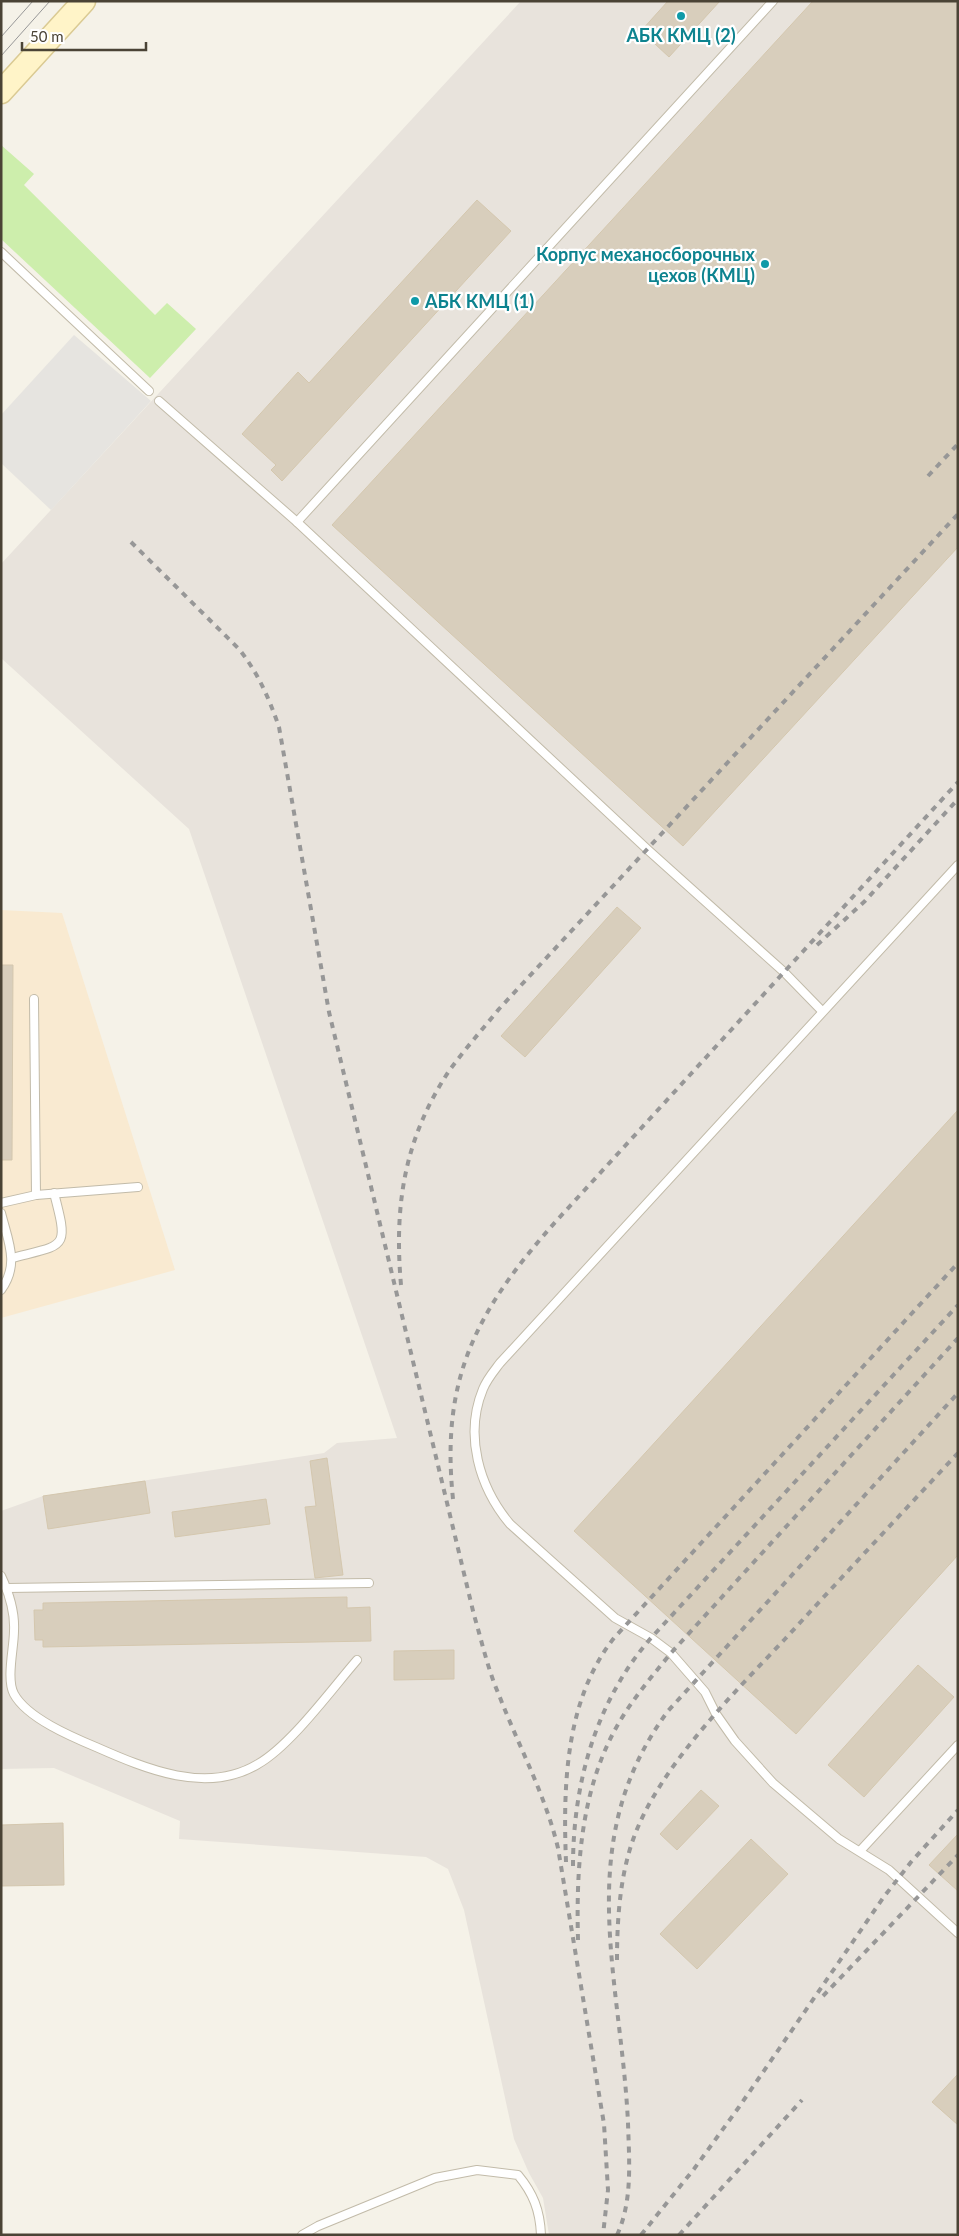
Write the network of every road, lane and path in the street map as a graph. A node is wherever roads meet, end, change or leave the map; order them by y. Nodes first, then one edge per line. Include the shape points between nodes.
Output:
1 (84, 1) edge
2 (773, 1) edge
3 (1, 92) edge
4 (1, 252) edge
5 (149, 391) dead end
6 (159, 401) dead end
7 (297, 522) junction
8 (958, 865) edge
9 (34, 999) dead end
10 (822, 1011) junction
11 (138, 1187) dead end
12 (54, 1193) junction
13 (36, 1195) junction
14 (1, 1203) edge
15 (1, 1212) edge
16 (12, 1258) junction
17 (1, 1290) edge
18 (1, 1576) edge
19 (369, 1583) dead end
20 (7, 1588) junction
21 (357, 1660) dead end
22 (958, 1745) edge
23 (860, 1851) junction
24 (958, 1933) edge
25 (302, 2235) edge
26 (541, 2235) edge

1 - 3 main road
2 - 7 lane
4 - 5 lane
6 - 7 lane
7 - 10 lane via 648,850 784,972
8 - 10 lane
9 - 13 lane
10 - 23 lane via 500,1363 483,1388 475,1422 475,1443 483,1476 499,1510 510,1524 615,1618 670,1653 705,1692 735,1741 773,1783 839,1838
11 - 12 lane
12 - 13 lane
12 - 16 lane via 63,1227 59,1242 52,1248
13 - 14 lane
15 - 16 lane
16 - 17 lane via 11,1274
18 - 20 lane
19 - 20 lane
20 - 21 lane via 14,1628 10,1682 20,1702 54,1727 83,1742 173,1776 220,1777 259,1764 298,1728
22 - 23 lane
23 - 24 lane via 888,1870
25 - 26 lane via 435,2178 477,2170 518,2175 531,2190

